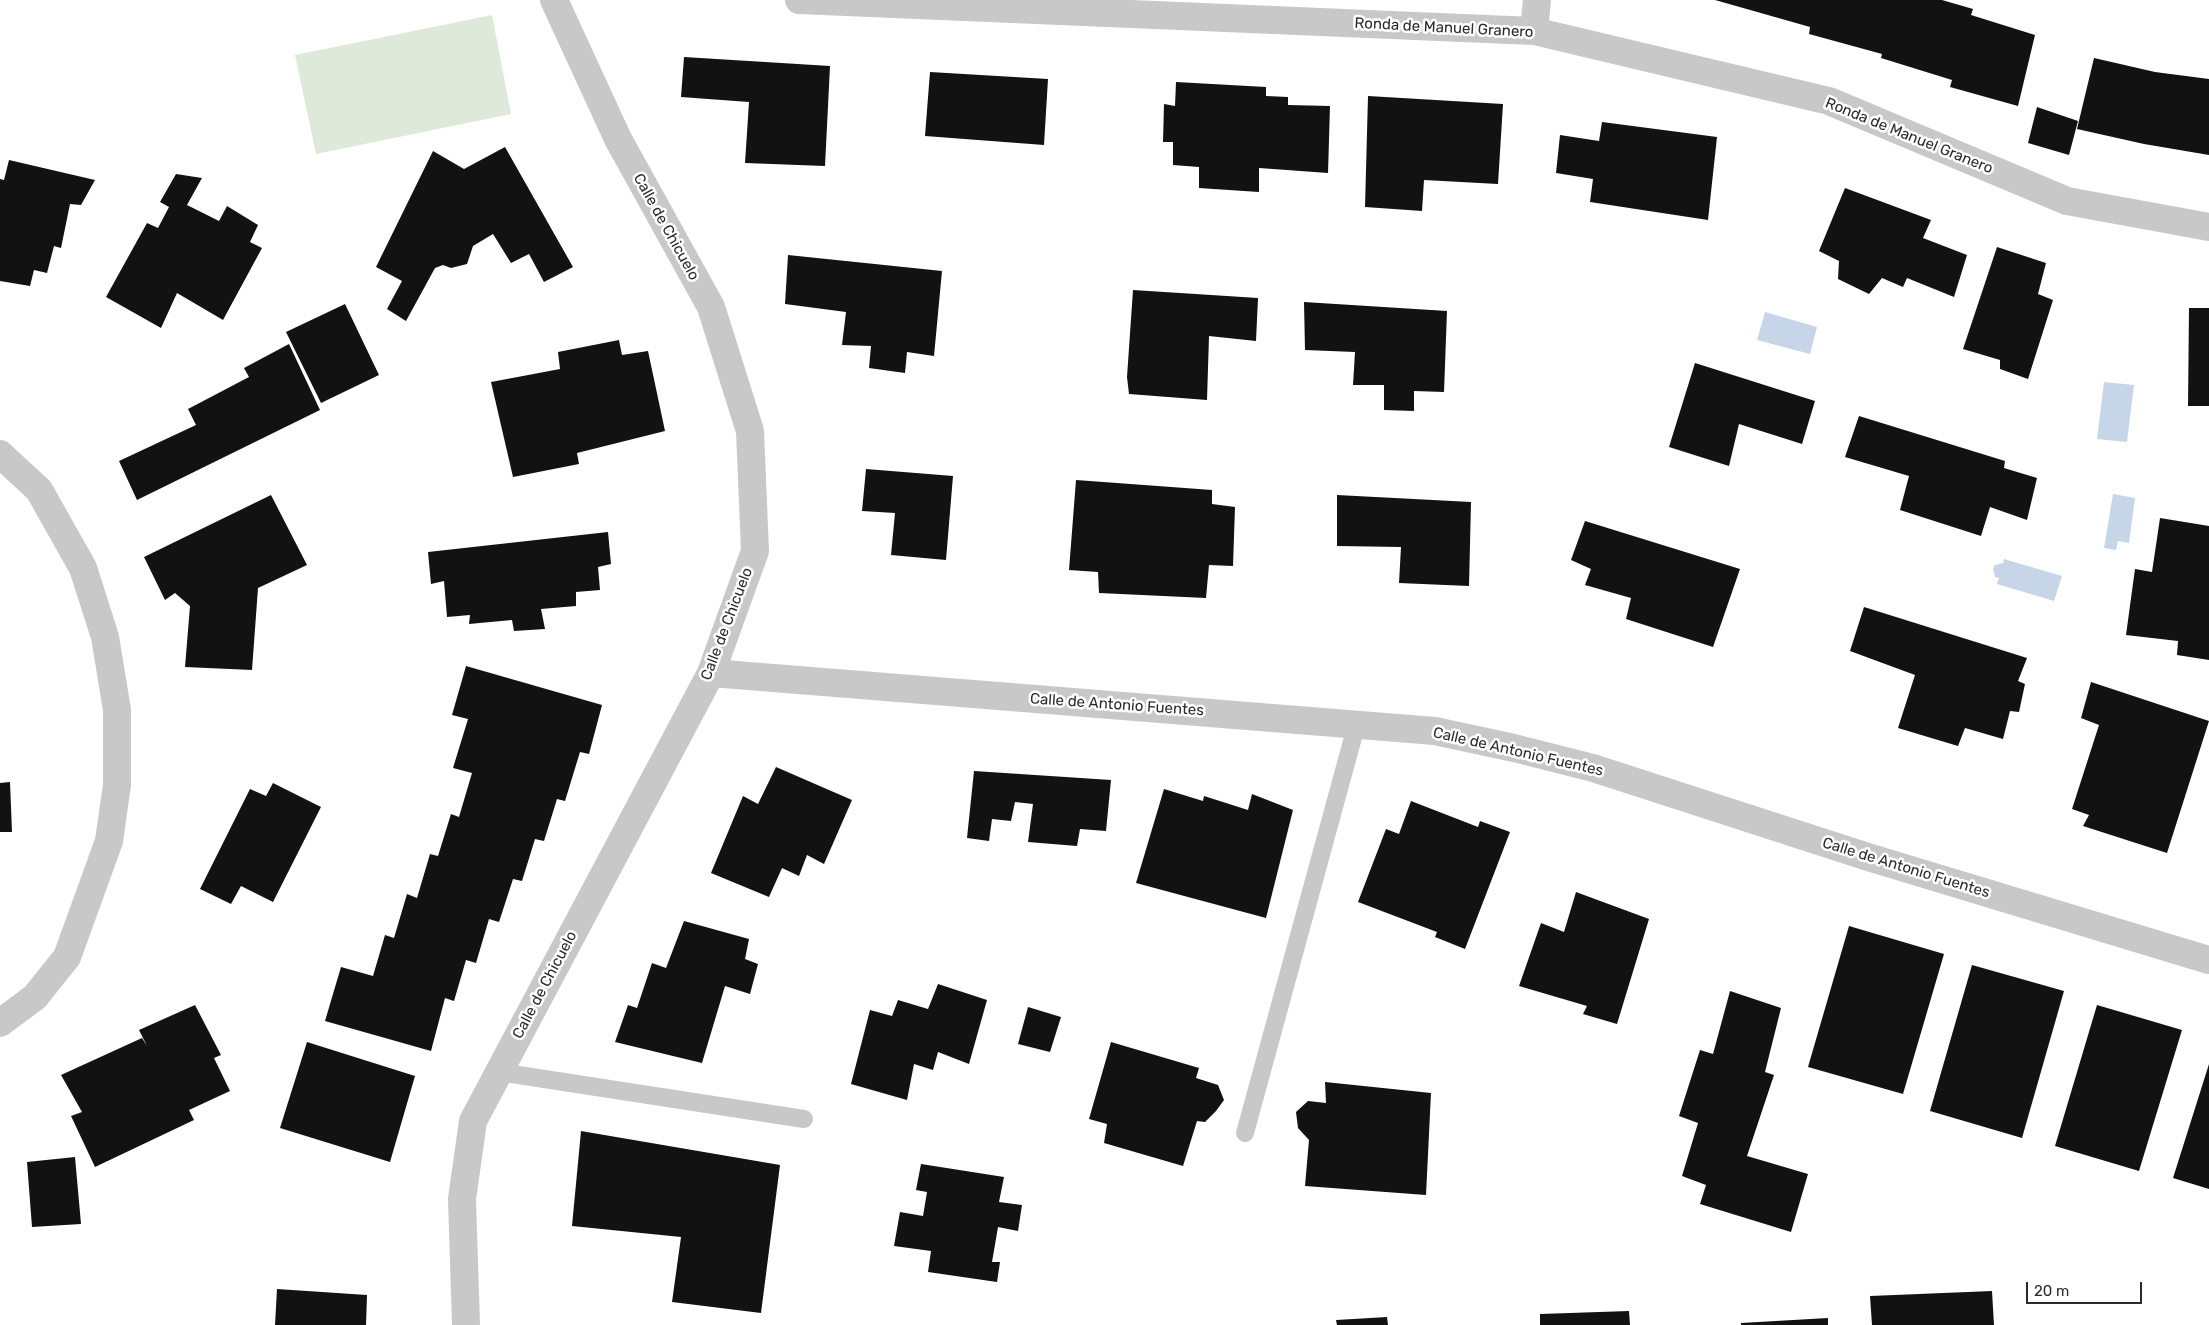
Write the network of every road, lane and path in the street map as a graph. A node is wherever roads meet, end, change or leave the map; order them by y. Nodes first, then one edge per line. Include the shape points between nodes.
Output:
1 (554, 0) edge
2 (799, 0) edge
3 (1537, 0) edge
4 (1534, 32) junction
5 (2209, 227) edge
6 (0, 454) edge
7 (711, 673) junction
8 (1357, 724) junction
9 (2209, 960) edge
10 (0, 1023) edge
11 (499, 1072) junction
12 (804, 1119) dead end
13 (1245, 1133) dead end
14 (466, 1325) edge

1 - 7 street, Calle de Chicuelo via 618,139 711,307 750,431 755,551
2 - 4 street, Ronda de Manuel Granero
3 - 4 street
4 - 5 street, Ronda de Manuel Granero via 1829,101 2067,201
6 - 10 street via 39,490 83,568 105,637 116,710 117,785 109,841 67,957 35,997
7 - 8 street, Calle de Antonio Fuentes
7 - 11 street, Calle de Chicuelo
8 - 9 street, Calle de Antonio Fuentes via 1435,732 1593,768 1868,857
8 - 13 lane
11 - 12 lane
11 - 14 street, Calle de Chicuelo via 473,1120 462,1199

